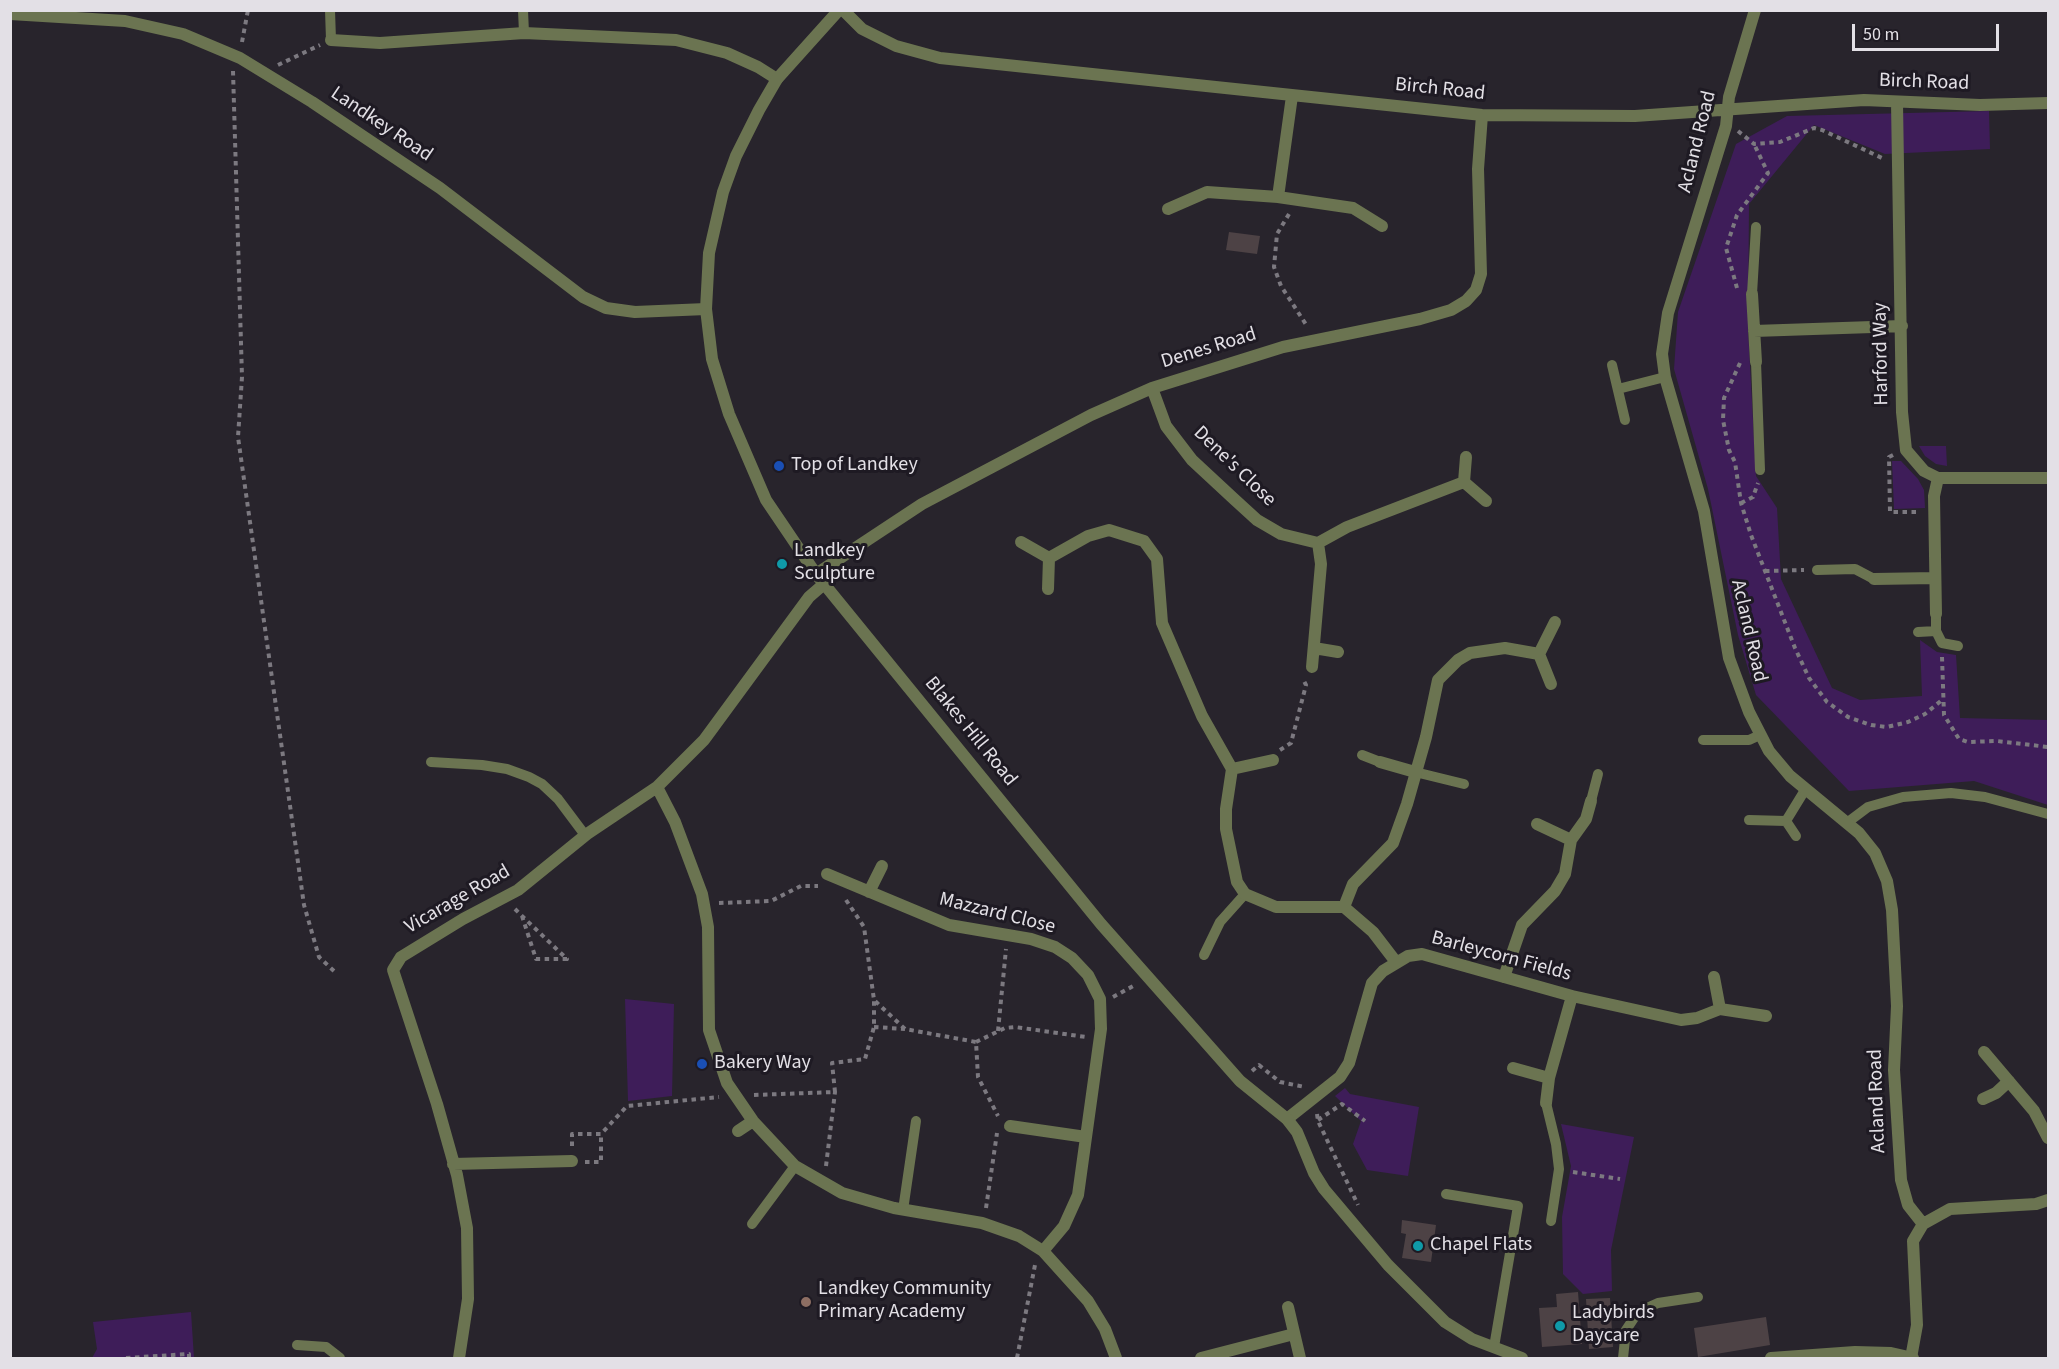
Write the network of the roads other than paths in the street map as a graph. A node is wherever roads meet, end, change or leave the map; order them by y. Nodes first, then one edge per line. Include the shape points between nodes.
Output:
1 (330, 10) edge
2 (523, 10) edge
3 (841, 10) edge
4 (1755, 10) edge
5 (10, 14) edge
6 (524, 33) junction
7 (331, 40) joint
8 (777, 79) junction
9 (1292, 96) junction
10 (1897, 103) junction
11 (2049, 103) edge
12 (1727, 111) junction
13 (1482, 115) junction
14 (1278, 197) junction
15 (1168, 209) dead end
16 (1382, 226) dead end
17 (1756, 227) dead end
18 (1752, 294) joint
19 (706, 309) junction
20 (1902, 326) junction
21 (1754, 331) junction
22 (1756, 362) joint
23 (1612, 365) dead end
24 (1665, 376) junction
25 (1152, 388) junction
26 (1618, 389) junction
27 (1625, 420) dead end
28 (1467, 457) dead end
29 (1760, 470) road end
30 (1938, 478) junction
31 (2049, 478) edge
32 (1464, 482) junction
33 (1486, 501) dead end
34 (1021, 542) dead end
35 (1318, 543) junction
36 (1049, 558) junction
37 (1817, 570) road end
38 (1935, 578) junction
39 (820, 579) junction
40 (1874, 579) joint
41 (1048, 589) dead end
42 (1936, 614) joint
43 (1555, 622) dead end
44 (1936, 631) junction
45 (1918, 632) dead end
46 (1958, 646) dead end
47 (1314, 648) junction
48 (1338, 652) dead end
49 (1539, 654) junction
50 (1312, 667) road end
51 (1551, 684) dead end
52 (1760, 735) junction
53 (1703, 740) dead end
54 (1362, 755) dead end
55 (1273, 760) road end
56 (431, 762) dead end
57 (1380, 762) joint
58 (1232, 769) junction
59 (1415, 772) junction
60 (1598, 774) dead end
61 (1464, 784) dead end
62 (657, 787) junction
63 (1805, 790) junction
64 (1591, 801) joint
65 (2049, 814) edge
66 (1749, 820) dead end
67 (1786, 821) junction
68 (1848, 822) junction
69 (1537, 824) dead end
70 (585, 835) junction
71 (1796, 836) dead end
72 (1571, 840) junction
73 (882, 866) dead end
74 (827, 874) dead end
75 (869, 892) junction
76 (1245, 894) junction
77 (1344, 907) junction
78 (1204, 955) dead end
79 (1396, 962) junction
80 (1504, 977) junction
81 (1714, 977) dead end
82 (1572, 996) junction
83 (1720, 1008) junction
84 (1766, 1016) dead end
85 (1984, 1052) dead end
86 (1514, 1068) dead end
87 (1549, 1078) junction
88 (2009, 1081) junction
89 (1983, 1099) dead end
90 (1546, 1103) joint
91 (1287, 1119) junction
92 (753, 1121) junction
93 (916, 1121) dead end
94 (1004, 1123) road end
95 (738, 1131) dead end
96 (1086, 1137) junction
97 (2049, 1138) edge
98 (572, 1161) road end
99 (453, 1164) junction
100 (795, 1166) junction
101 (1446, 1194) dead end
102 (2049, 1200) edge
103 (903, 1210) junction
104 (1551, 1221) dead end
105 (752, 1224) dead end
106 (1923, 1224) junction
107 (1041, 1249) junction
108 (1698, 1297) dead end
109 (1288, 1307) dead end
110 (1294, 1334) junction
111 (297, 1345) dead end
112 (1494, 1347) junction
113 (1912, 1358) edge
114 (340, 1359) edge
115 (459, 1359) edge
116 (1116, 1359) edge
117 (1201, 1359) edge
118 (1300, 1359) edge
119 (1522, 1359) edge
120 (1623, 1359) edge
121 (1771, 1359) edge

1 - 7 lane
2 - 6 lane
3 - 8 street, Blakes Hill Road
3 - 9 street, Birch Road via 862,29 896,46 940,58
4 - 12 street, Acland Road
5 - 19 street, Landkey Road via 125,21 183,34 240,58 440,188 583,297 606,308 635,312
6 - 7 street via 380,43
6 - 8 street via 676,40 727,53
8 - 19 street, Blakes Hill Road via 736,156 723,192 709,253
9 - 13 street, Birch Road
9 - 14 street
10 - 11 street, Birch Road
10 - 12 street, Birch Road via 1864,100
10 - 20 street, Harford Way
12 - 13 street, Birch Road via 1635,116
12 - 24 street, Acland Road via 1726,126 1668,313 1662,354
13 - 25 street, Denes Road via 1478,169 1481,274 1476,290 1466,301 1420,319 1249,357
14 - 15 street via 1207,192
14 - 16 street via 1353,208
17 - 18 lane
18 - 21 street
19 - 39 street, Blakes Hill Road via 712,359 732,423 766,500
20 - 21 street
20 - 30 street, Harford Way via 1905,450 1924,471
21 - 22 street
22 - 29 lane
23 - 26 lane
24 - 26 lane
24 - 52 street, Acland Road via 1704,511 1730,658
25 - 35 street, Dene's Close via 1166,426 1192,460 1257,520
25 - 39 street, Denes Road via 1091,414 921,504
26 - 27 lane
28 - 32 street
30 - 31 street
30 - 38 street
32 - 33 street
32 - 35 street via 1347,527
34 - 36 street
35 - 47 street via 1321,564
36 - 41 street
36 - 58 street via 1088,536 1109,530 1144,541 1157,559 1162,623 1202,716
37 - 40 lane via 1855,569
38 - 40 street
38 - 42 street
39 - 62 street, Vicarage Road via 705,740
39 - 91 street, Blakes Hill Road via 1101,924 1240,1081
42 - 44 lane
43 - 49 street
44 - 45 lane
44 - 46 lane via 1942,643
47 - 48 street
47 - 50 street
49 - 51 street
49 - 59 street via 1485,649 1458,660 1438,680
52 - 53 lane via 1749,740
52 - 63 street, Acland Road via 1769,751
54 - 57 lane
55 - 58 street
56 - 70 lane via 499,767 529,777 558,799
57 - 59 street
58 - 76 street via 1226,829 1237,882
59 - 61 lane
59 - 77 street via 1393,843 1353,884
60 - 64 lane
62 - 70 street, Vicarage Road
62 - 92 street via 690,859 704,902 708,927 709,1030 727,1083
63 - 67 lane
63 - 68 street, Acland Road
64 - 72 street via 1586,819
65 - 68 lane via 1985,796 1951,793 1903,796 1868,807
66 - 67 lane
67 - 71 lane
68 - 106 street, Acland Road via 1875,854 1887,881 1897,1006 1895,1104 1901,1180 1908,1205
69 - 72 street
70 - 99 street, Vicarage Road via 518,890 401,957 393,970
72 - 80 street via 1565,874 1555,891 1522,925
73 - 75 street
74 - 75 street, Mazzard Close
75 - 96 street, Mazzard Close via 948,925 1056,947 1088,975 1100,999 1099,1039
76 - 77 street via 1276,907
76 - 78 lane via 1220,922
77 - 79 street via 1373,932
79 - 80 street, Barleycorn Fields via 1422,954
79 - 91 street, Barleycorn Fields via 1372,983 1349,1064 1340,1077
80 - 82 street, Barleycorn Fields
81 - 83 street
82 - 83 street, Barleycorn Fields via 1681,1020
82 - 87 street
83 - 84 street
85 - 88 street
86 - 87 street
87 - 90 street
88 - 89 street
88 - 97 street via 2034,1111
90 - 104 lane via 1559,1169
91 - 112 street, Blakes Hill Road via 1324,1189 1408,1288 1445,1322
92 - 95 street
92 - 100 street
93 - 103 lane
94 - 96 street
96 - 107 street, Mazzard Close via 1078,1195 1064,1226
98 - 99 street
99 - 115 street, Vicarage Road via 467,1228 468,1299
100 - 103 street via 842,1193
100 - 105 lane
101 - 112 lane via 1518,1206
102 - 106 street via 1950,1209
103 - 107 street via 981,1223 1019,1236
106 - 113 street via 1913,1241 1917,1325
107 - 116 street via 1088,1301 1105,1329
108 - 120 lane via 1658,1303 1638,1312 1626,1330
109 - 110 street
110 - 117 street
110 - 118 street
111 - 114 lane via 326,1347
112 - 119 street, Blakes Hill Road
113 - 121 street via 1855,1352

